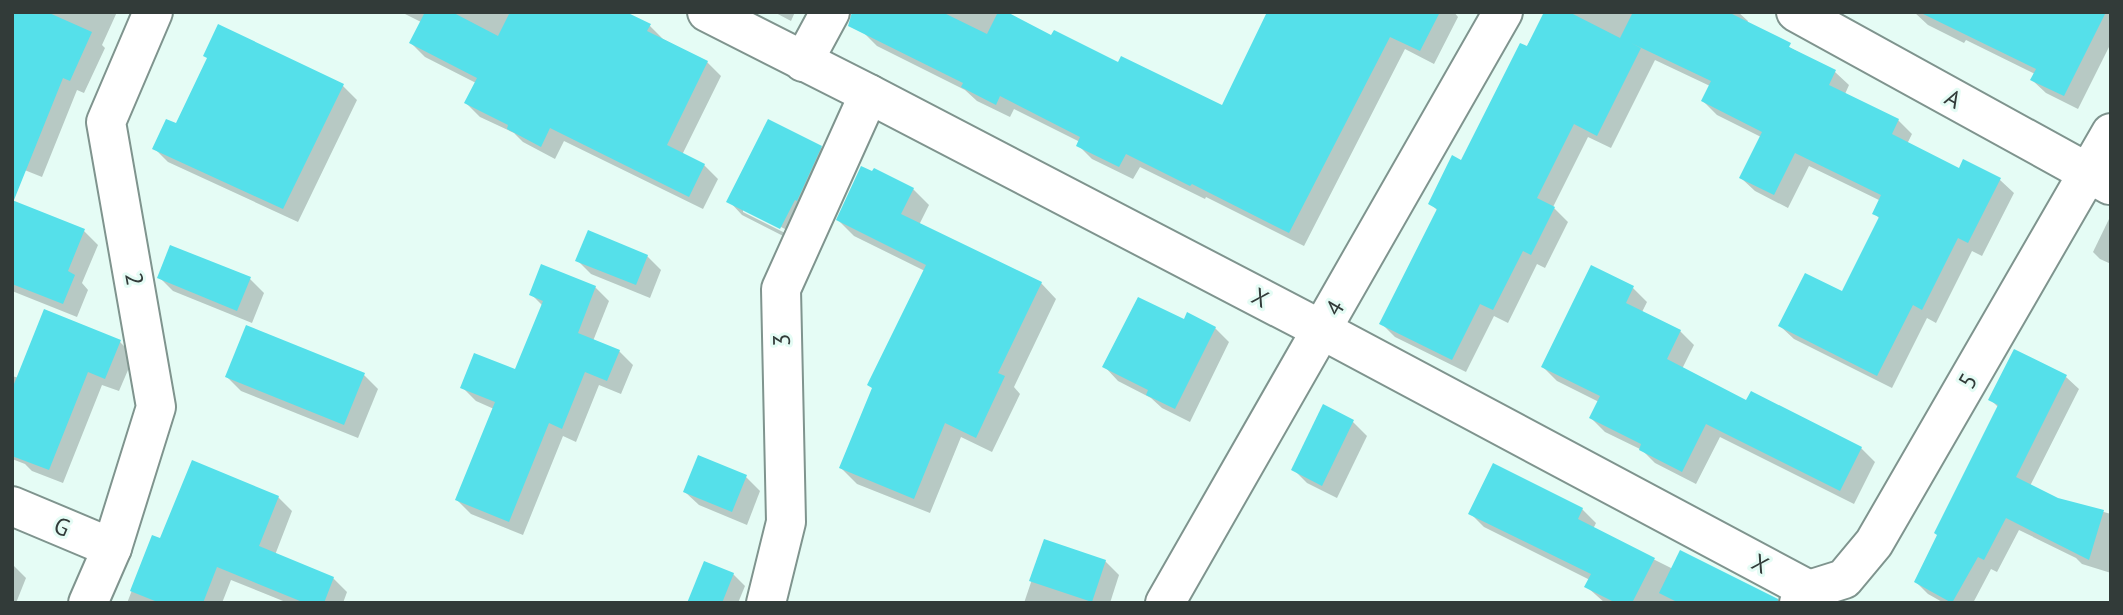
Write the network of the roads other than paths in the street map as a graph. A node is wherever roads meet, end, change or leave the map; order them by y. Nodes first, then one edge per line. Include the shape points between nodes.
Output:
1 (153, 12) edge
2 (707, 12) edge
3 (830, 12) edge
4 (1503, 12) edge
5 (1796, 12) edge
6 (803, 61) junction
7 (869, 93) junction
8 (2111, 133) edge
9 (2099, 179) edge
10 (1322, 330) junction
11 (12, 506) edge
12 (112, 548) junction
13 (1804, 596) edge
14 (88, 603) edge
15 (765, 603) edge
16 (1165, 603) edge

1 - 12 street, 2 via 106,122 156,407
2 - 6 street, X
3 - 6 street
4 - 10 street, 4
5 - 9 street, A
6 - 7 street, X
7 - 10 street, X
7 - 15 street, 3 via 781,289 786,522
8 - 9 street, 5
9 - 13 street, 5 via 1874,543 1844,579
10 - 13 street, X
10 - 16 street, 4
11 - 12 street, G
12 - 14 street

